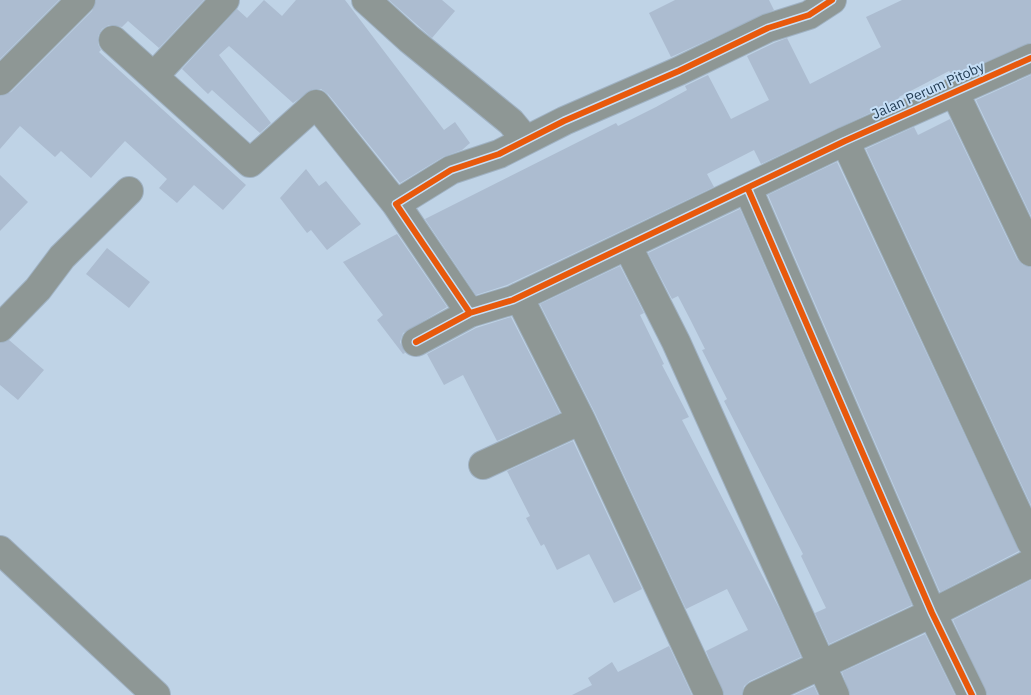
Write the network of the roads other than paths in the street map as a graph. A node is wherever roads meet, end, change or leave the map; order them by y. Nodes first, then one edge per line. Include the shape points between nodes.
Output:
1 (81, 0) edge
2 (225, 0) edge
3 (366, 0) edge
4 (832, 0) edge
5 (113, 40) dead end
6 (1031, 58) edge
7 (154, 76) junction
8 (0, 81) edge
9 (954, 91) junction
10 (526, 140) junction
11 (841, 144) junction
12 (748, 189) junction
13 (129, 191) dead end
14 (396, 204) junction
15 (628, 247) junction
16 (1031, 252) edge
17 (520, 297) junction
18 (470, 313) junction
19 (0, 328) edge
20 (416, 342) dead end
21 (581, 420) junction
22 (483, 465) dead end
23 (1031, 542) edge
24 (0, 550) edge
25 (1031, 563) edge
26 (932, 613) junction
27 (822, 665) junction
28 (156, 695) edge
29 (709, 695) edge
30 (756, 695) edge
31 (835, 695) edge
32 (972, 695) edge

1 - 8 street
2 - 7 street
3 - 10 street via 511,122
4 - 10 street via 809,15 768,28
5 - 7 street
6 - 9 street, Jalan Perum Pitoby
7 - 14 street via 250,163 316,104
9 - 11 street, Jalan Perum Pitoby
9 - 16 street
10 - 14 street via 498,154 451,170
11 - 12 street, Jalan Perum Pitoby
11 - 23 street
12 - 15 street, Jalan Perum Pitoby
12 - 26 street
13 - 19 street via 62,257 38,289
14 - 18 street
15 - 17 street, Jalan Perum Pitoby
15 - 27 street via 676,342
17 - 18 street, Jalan Perum Pitoby
17 - 21 street
18 - 20 street, Jalan Perum Pitoby
21 - 22 street
21 - 29 street
24 - 28 street
25 - 26 street
26 - 27 street
26 - 32 street
27 - 30 street
27 - 31 street

